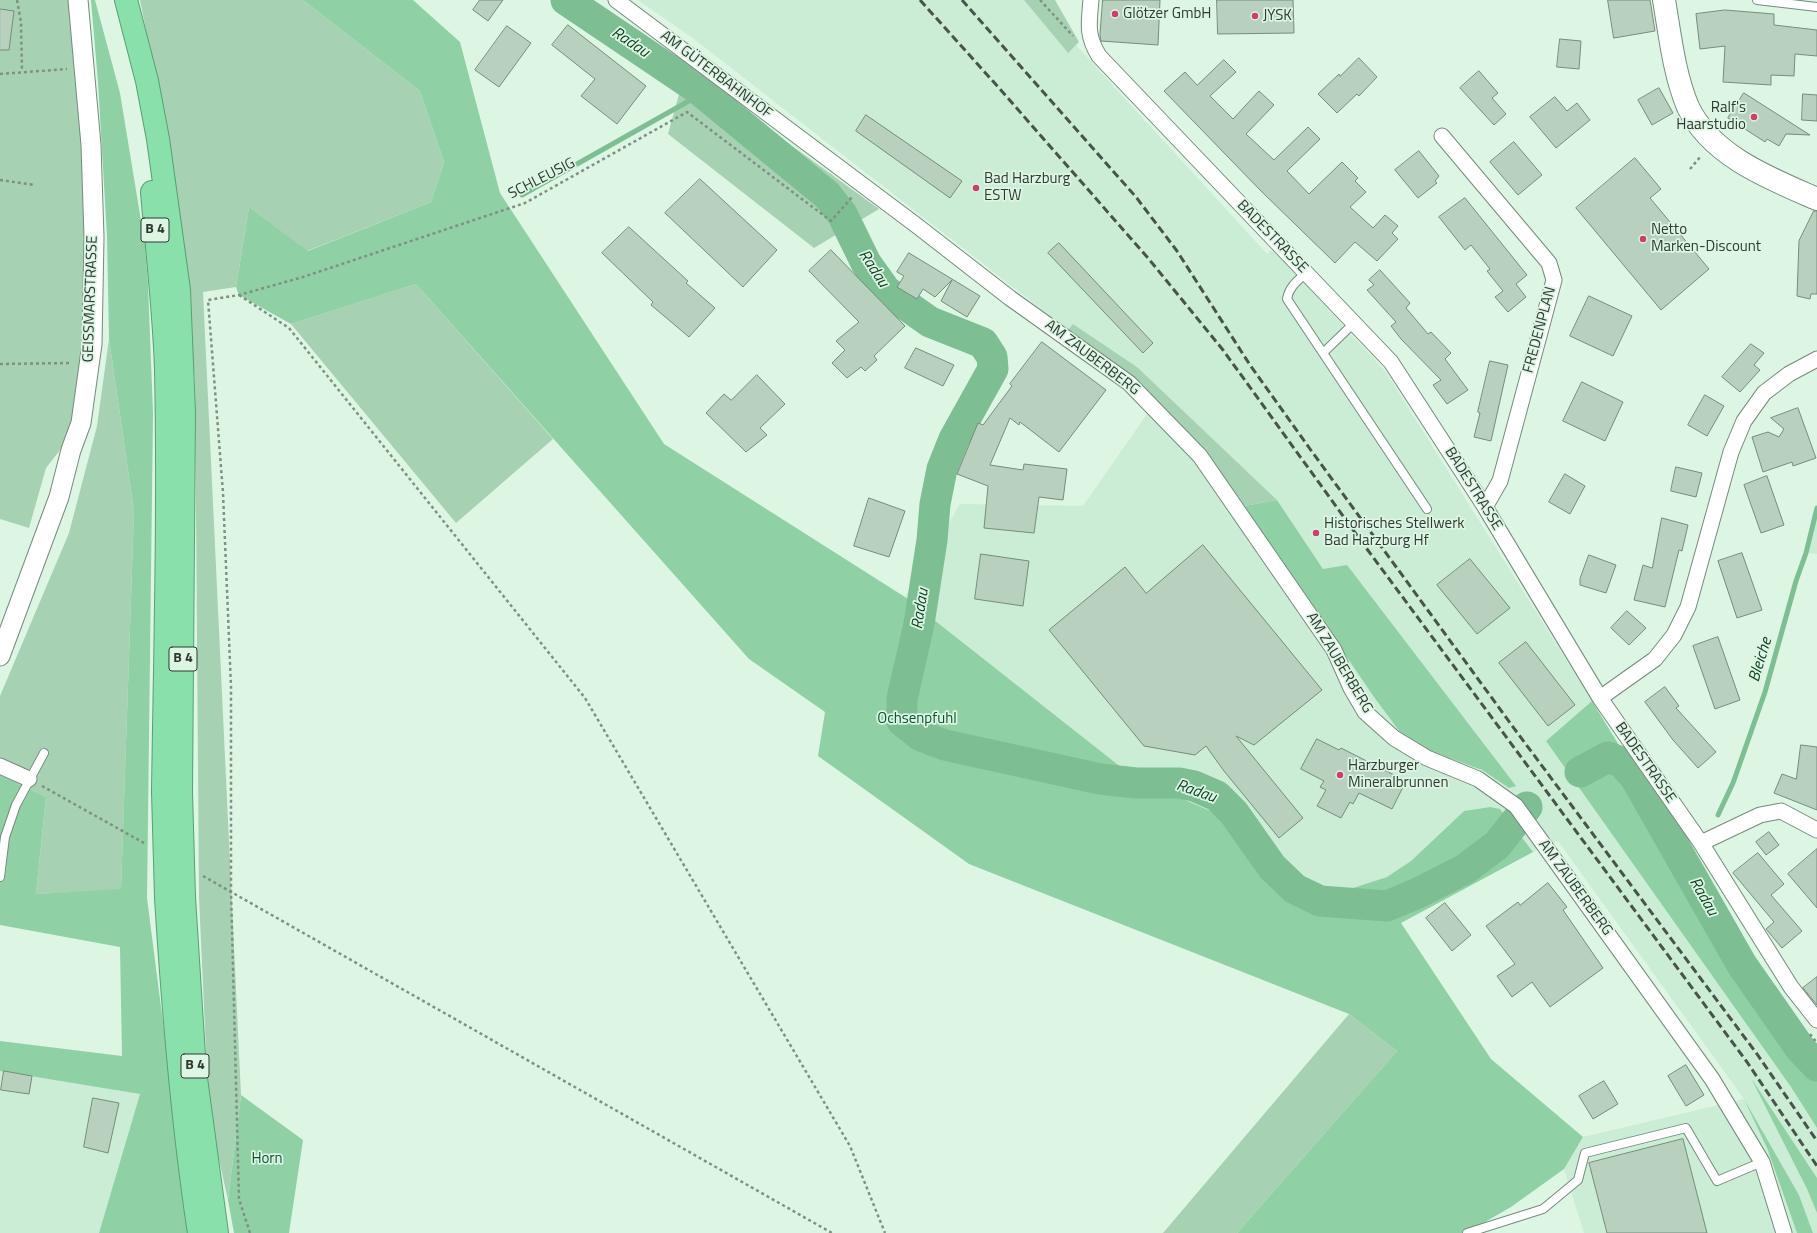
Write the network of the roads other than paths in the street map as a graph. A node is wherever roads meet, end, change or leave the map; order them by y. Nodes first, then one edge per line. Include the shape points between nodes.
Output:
1 (78, 0) edge
2 (112, 0) edge
3 (126, 0) edge
4 (616, 0) edge
5 (1091, 0) edge
6 (1664, 0) edge
7 (1757, 0) edge
8 (1817, 7) edge
9 (1442, 136) dead end
10 (815, 150) joint
11 (1817, 199) edge
12 (1306, 273) junction
13 (1354, 323) junction
14 (1323, 353) junction
15 (1817, 359) edge
16 (1485, 507) junction
17 (1427, 509) dead end
18 (0, 656) edge
19 (1600, 698) junction
20 (44, 753) dead end
21 (0, 766) edge
22 (29, 779) junction
23 (172, 792) junction
24 (1817, 830) edge
25 (1701, 843) junction
26 (0, 877) edge
27 (175, 898) junction
28 (1812, 1026) edge
29 (1762, 1162) junction
30 (199, 1233) edge
31 (217, 1233) edge
32 (1467, 1233) edge
33 (1784, 1233) edge

1 - 18 street, GEISSMARSTRASSE via 91,145 94,237 92,344 81,423 59,497
2 - 23 highway, B 4 via 138,111 151,189 161,286 166,368
3 - 23 highway, B 4 via 147,81 158,139 179,290 184,413
4 - 10 street, AM GÜTERBAHNHOF
5 - 12 street, BADESTRASSE via 1091,42 1099,56
6 - 11 main road via 1681,87 1702,128 1733,156 1786,186
7 - 8 lane
9 - 16 street, FREDENPLAN via 1549,263 1554,280 1500,482
10 - 29 street, AM ZAUBERBERG via 1010,298 1129,383 1200,456 1334,650 1365,712 1394,738 1427,758 1478,779 1516,806 1712,1079
12 - 13 street, BADESTRASSE
12 - 14 lane via 1288,291 1287,299
13 - 14 lane
13 - 16 street, BADESTRASSE via 1391,362
14 - 17 lane
15 - 19 street via 1789,374 1764,393 1744,421 1731,452 1688,607 1674,635 1656,659
16 - 19 street, BADESTRASSE
19 - 25 street, BADESTRASSE
20 - 22 lane
21 - 22 street
22 - 26 lane via 16,805 6,837
23 - 27 highway, B 4, bridge
24 - 25 street via 1781,811 1760,815
25 - 28 street, BADESTRASSE via 1791,987
27 - 30 highway, B 4 via 179,1073
27 - 31 highway, B 4
29 - 32 lane via 1717,1181 1686,1128 1585,1153 1578,1180 1543,1209
29 - 33 street, AM ZAUBERBERG

